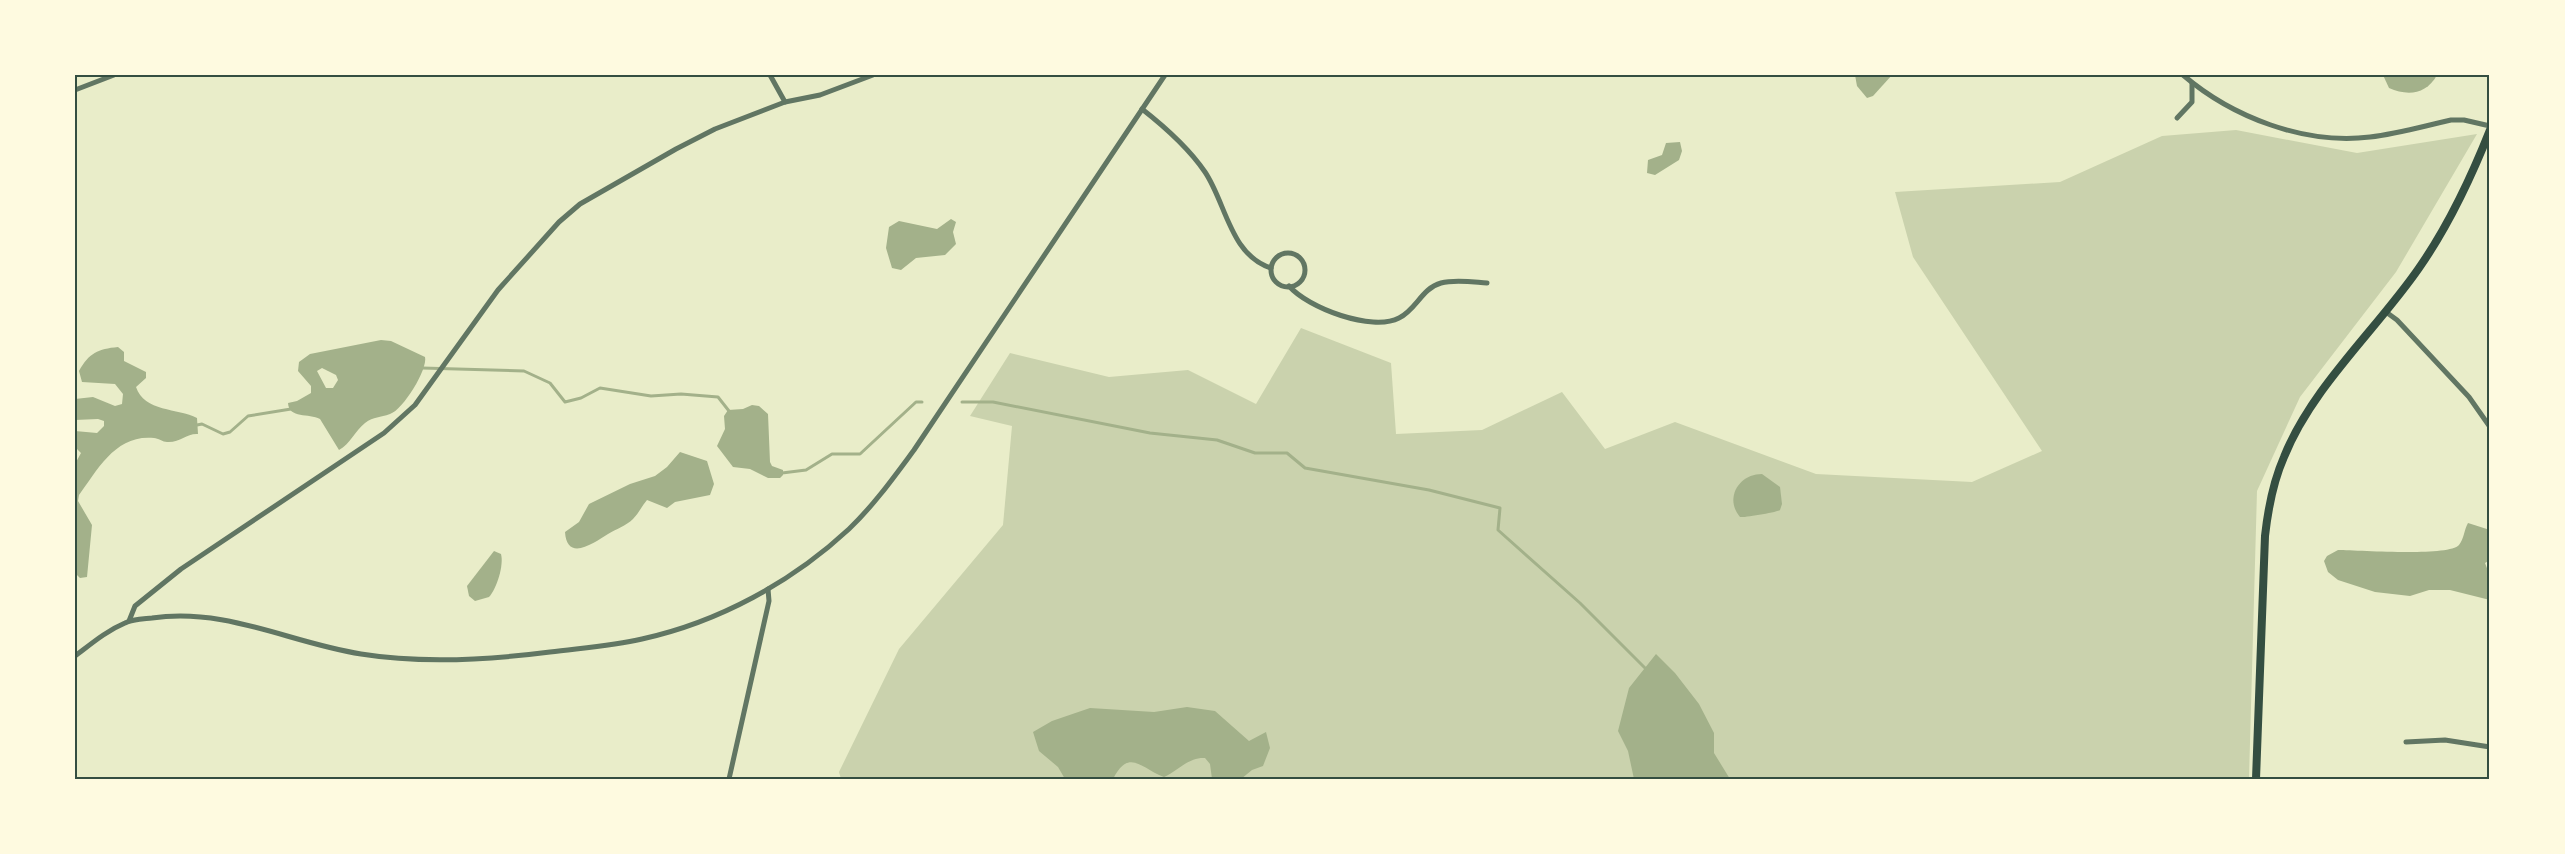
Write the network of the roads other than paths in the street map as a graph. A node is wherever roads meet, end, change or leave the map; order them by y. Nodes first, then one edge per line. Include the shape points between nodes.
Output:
1 (114, 75) edge
2 (770, 75) edge
3 (873, 75) edge
4 (1165, 75) edge
5 (2183, 75) edge
6 (2192, 83) junction
7 (75, 90) edge
8 (784, 102) junction
9 (1142, 109) junction
10 (2177, 118) dead end
11 (2490, 128) edge
12 (1271, 268) junction
13 (1487, 283) dead end
14 (1288, 286) junction
15 (2386, 312) junction
16 (2490, 427) edge
17 (768, 590) junction
18 (129, 621) junction
19 (75, 656) edge
20 (2406, 742) dead end
21 (2490, 747) edge
22 (729, 779) edge
23 (2256, 779) edge

1 - 7 street
2 - 8 street
3 - 8 street via 820,95
4 - 9 street
5 - 6 street
6 - 10 street via 2192,102
6 - 11 street via 2243,114 2317,135 2369,137 2451,120
8 - 18 street via 686,144 580,204 498,290 415,405 391,426 181,569 135,606
9 - 12 street via 1166,128 1205,172 1241,245 1256,262
9 - 17 street via 885,489 850,528
11 - 15 main road via 2442,233
12 - 14 street via 1278,284
12 - 14 street via 1279,255 1292,253 1303,261 1304,275 1298,284
13 - 14 street via 1440,283 1400,318 1388,321 1357,319 1329,311 1304,301
15 - 16 street via 2469,397
15 - 23 main road via 2304,419 2275,484 2265,536
17 - 18 street via 724,611 643,639 472,659 395,659 358,654 209,616 172,615
17 - 22 street via 769,601
18 - 19 street
20 - 21 street via 2445,740

